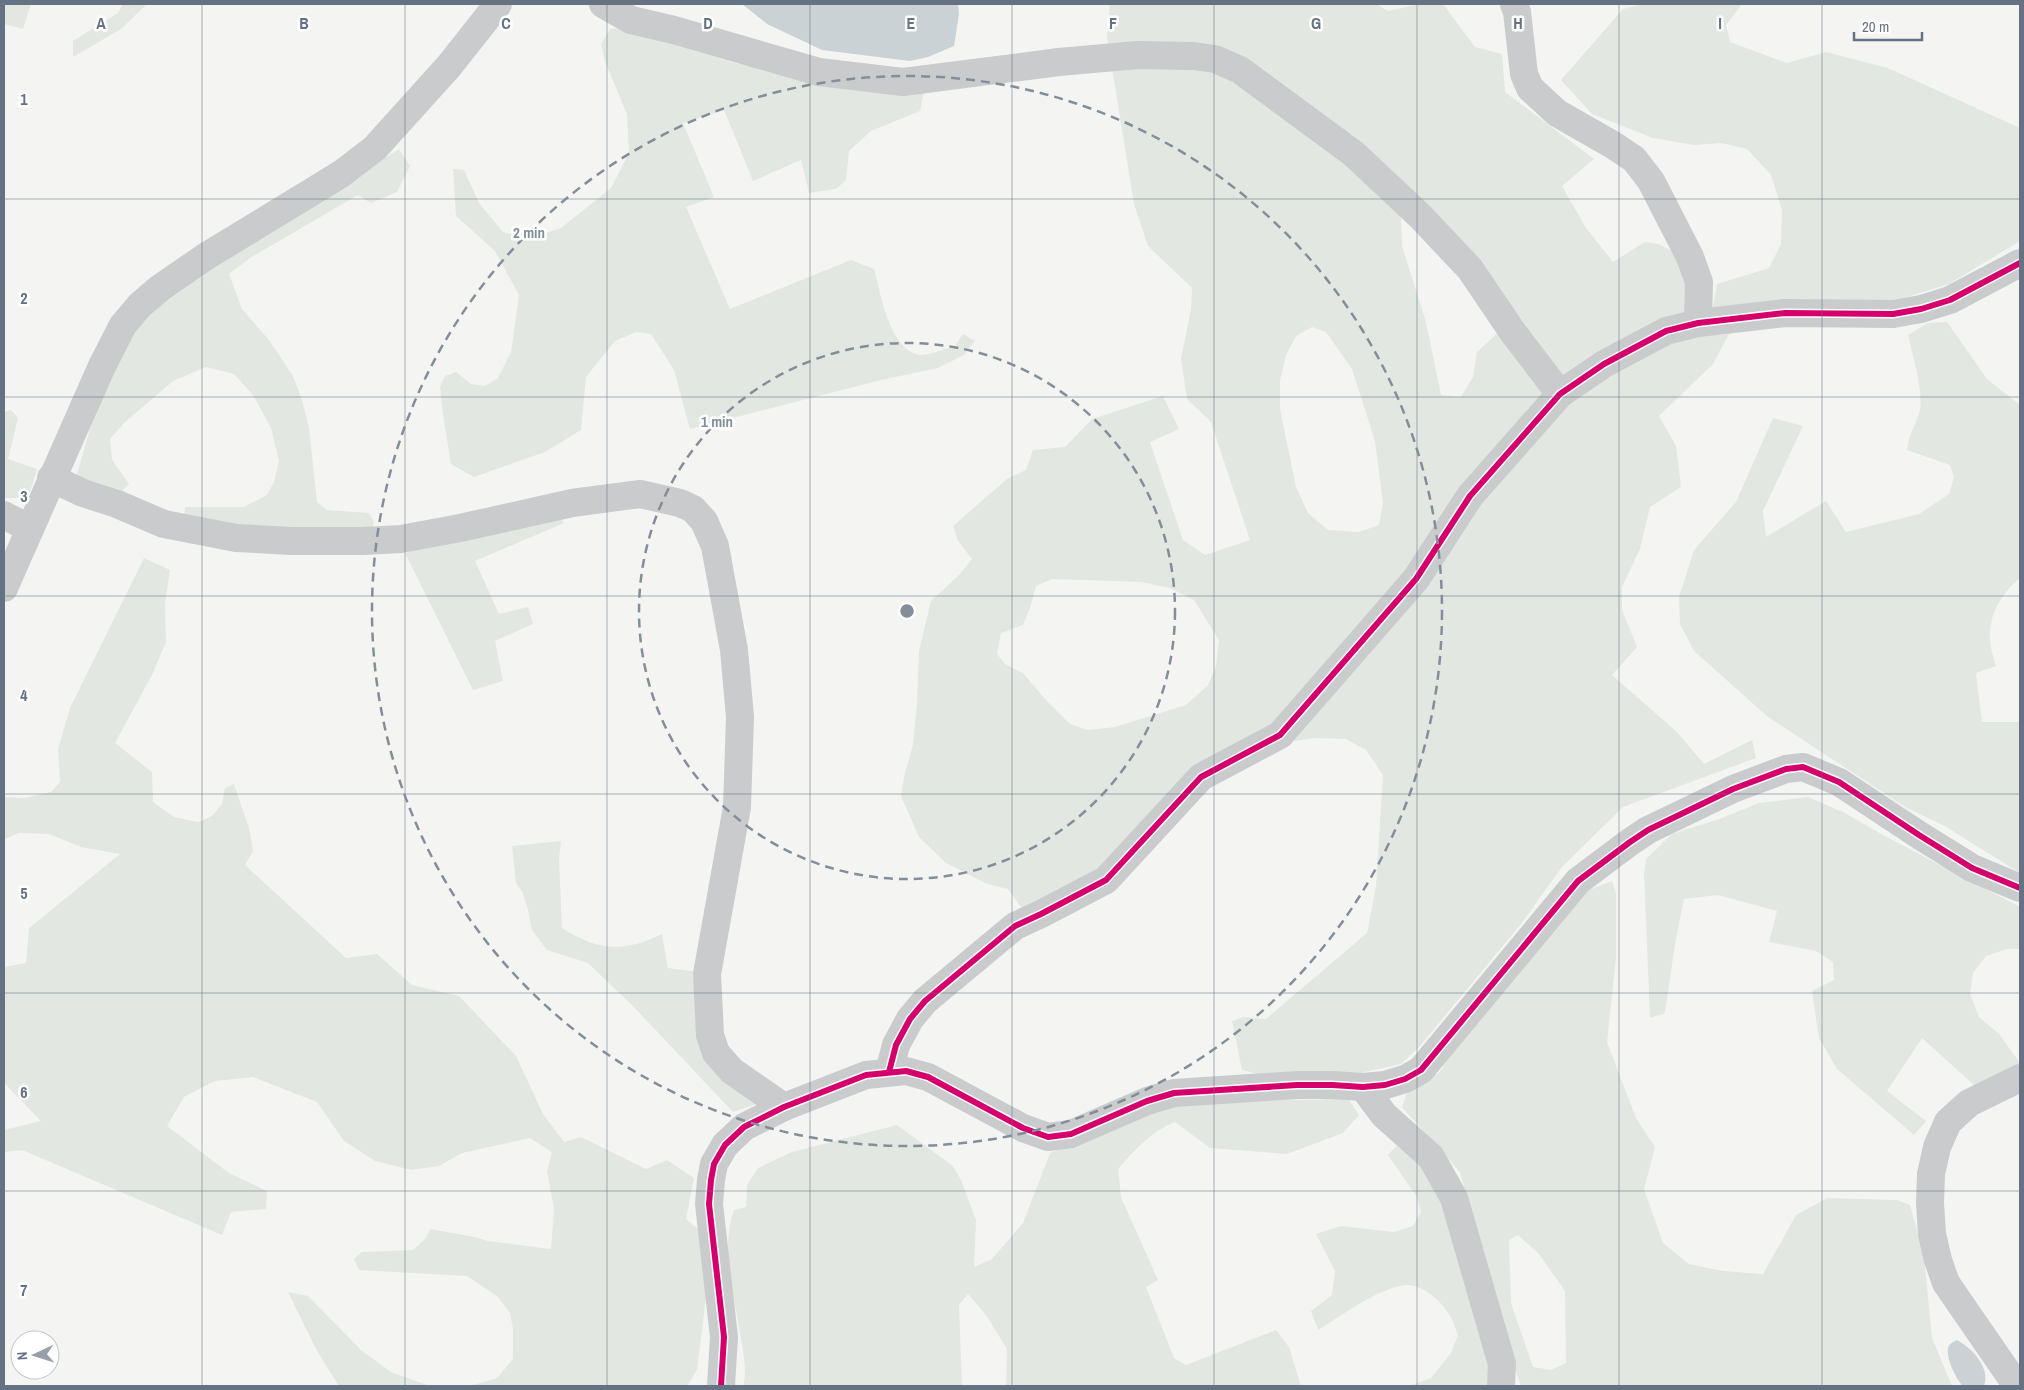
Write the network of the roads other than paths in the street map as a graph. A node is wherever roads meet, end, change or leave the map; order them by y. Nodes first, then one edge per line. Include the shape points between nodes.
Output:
1 (498, 4) edge
2 (603, 4) edge
3 (1514, 4) edge
4 (2020, 263) edge
5 (1698, 323) junction
6 (1560, 394) junction
7 (51, 478) junction
8 (4, 516) edge
9 (30, 529) junction
10 (4, 588) edge
11 (2020, 888) edge
12 (888, 1072) junction
13 (2020, 1078) edge
14 (1363, 1087) junction
15 (784, 1107) junction
16 (721, 1386) edge
17 (1501, 1386) edge
18 (2017, 1386) edge

1 - 7 street via 375,148 341,174 205,257 140,304 123,325 106,357
2 - 6 street via 630,20 819,72 903,82 1138,55 1215,59 1240,70 1354,154 1420,216 1470,269
3 - 5 street via 1524,74 1530,88 1557,114 1634,159 1651,180 1690,257 1699,282
4 - 5 street via 1950,300 1921,309 1894,314 1785,313
5 - 6 street via 1666,331 1604,364
6 - 12 street via 1470,496 1416,579 1280,735 1201,778 1106,880 1015,926 925,1000 896,1045
7 - 9 street
7 - 15 street via 164,524 236,538 401,539 572,503 640,494 693,509 704,521 714,546 734,650 740,717 736,807 707,974 710,1035 716,1053 732,1071
8 - 9 street
9 - 10 street
11 - 14 street via 1972,868 1839,782 1803,767 1786,769 1732,789 1648,830 1578,881 1421,1070 1385,1085
12 - 14 street via 906,1071 928,1077 1023,1128 1048,1137 1071,1134 1147,1101 1174,1093 1297,1085
12 - 15 street via 866,1075
13 - 18 street via 1969,1103 1948,1122 1937,1147 1931,1174 1930,1203 1932,1234 1946,1283
14 - 17 street via 1384,1115 1431,1157 1454,1198 1502,1364
15 - 16 street via 744,1127 725,1145 714,1164 709,1204 724,1337

